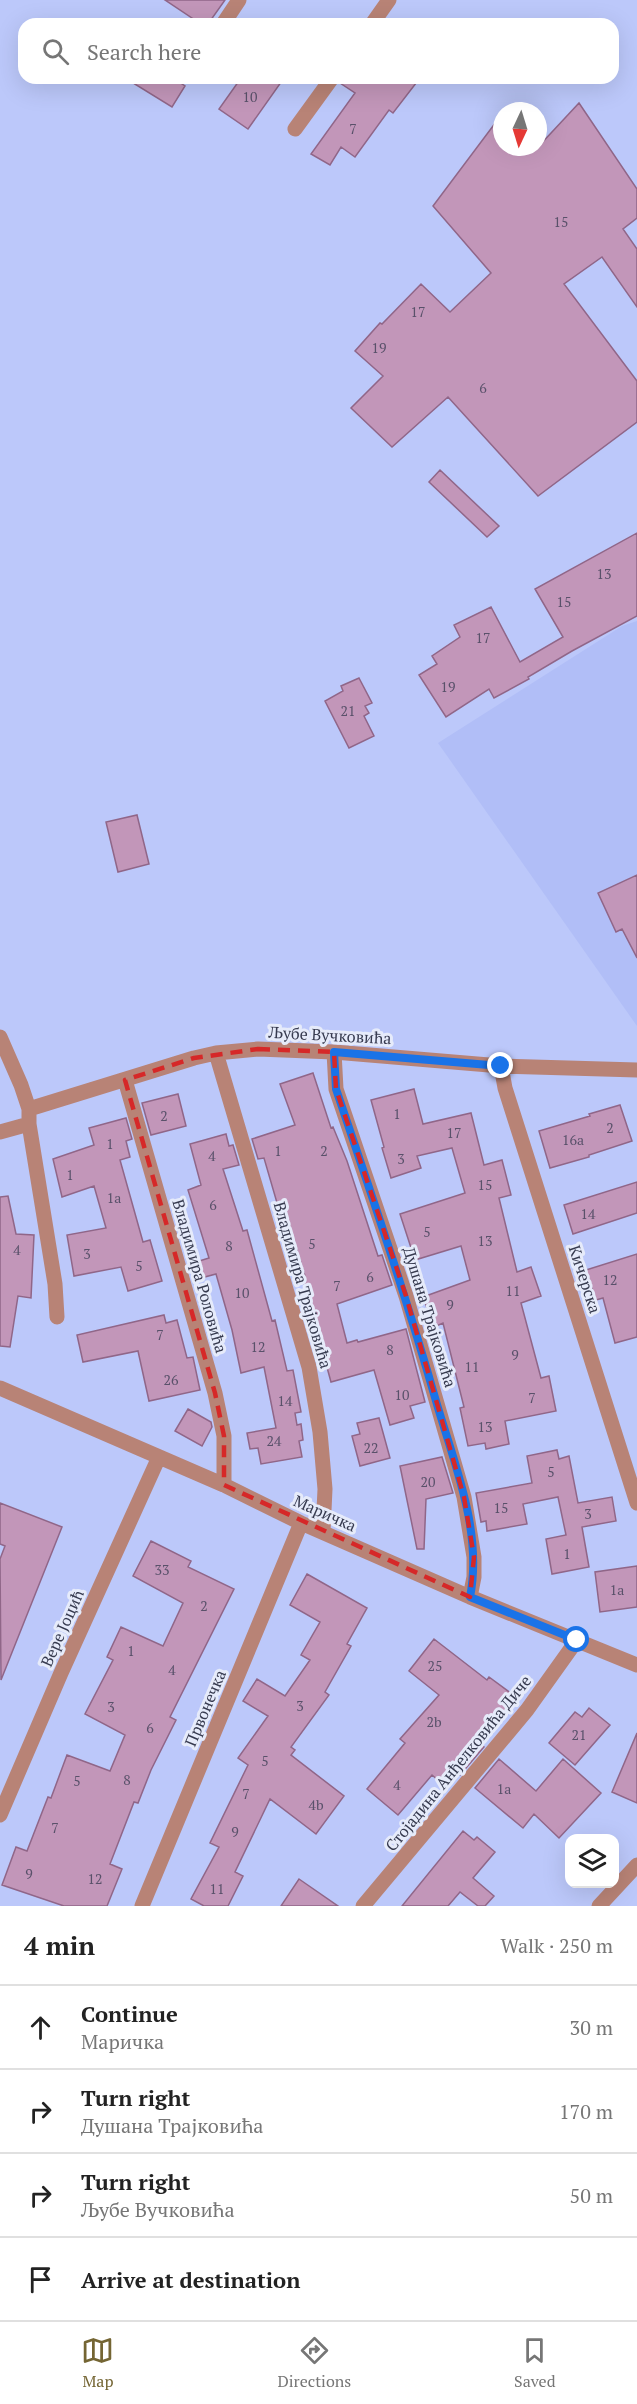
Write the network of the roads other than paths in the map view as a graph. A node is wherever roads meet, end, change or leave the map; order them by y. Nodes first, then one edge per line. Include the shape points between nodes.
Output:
1 (239, 0) edge
2 (389, 0) edge
3 (227, 18) edge
4 (376, 18) edge
5 (328, 84) edge
6 (295, 129) dead end
7 (0, 1036) edge
8 (334, 1052) junction
9 (216, 1053) junction
10 (501, 1066) junction
11 (637, 1070) edge
12 (125, 1080) junction
13 (29, 1117) junction
14 (0, 1132) edge
15 (57, 1317) dead end
16 (0, 1388) edge
17 (159, 1457) junction
18 (224, 1485) junction
19 (637, 1503) edge
20 (301, 1523) junction
21 (323, 1532) junction
22 (470, 1597) junction
23 (577, 1640) junction
24 (637, 1665) edge
25 (0, 1815) edge
26 (637, 1865) edge
27 (142, 1906) edge
28 (363, 1906) edge
29 (599, 1906) edge

1 - 3 street
2 - 4 street
5 - 6 street
7 - 13 street via 21,1085
8 - 9 street, Љубе Вучковића via 258,1049
8 - 10 street, Љубе Вучковића
8 - 22 street, Душана Трајковића via 336,1089 406,1296 464,1497 474,1557
9 - 12 street, Љубе Вучковића
9 - 21 street, Владимира Трајковића via 309,1367 325,1489
10 - 11 street, Љубе Вучковића
10 - 19 street, Кичерска
12 - 13 street, Љубе Вучковића
12 - 18 street, Владимира Роловића via 215,1393 224,1436
13 - 14 street, Љубе Вучковића
13 - 15 street via 56,1284
16 - 17 street, Маричка
17 - 18 street, Маричка
17 - 25 street, Вере Јоцић
18 - 20 street, Маричка
20 - 21 street, Маричка
20 - 27 street, Првонечка
21 - 22 street, Маричка
22 - 23 street, Маричка
23 - 24 street, Маричка
23 - 28 street, Стојадина Анђелковића Диче via 527,1710
26 - 29 street

